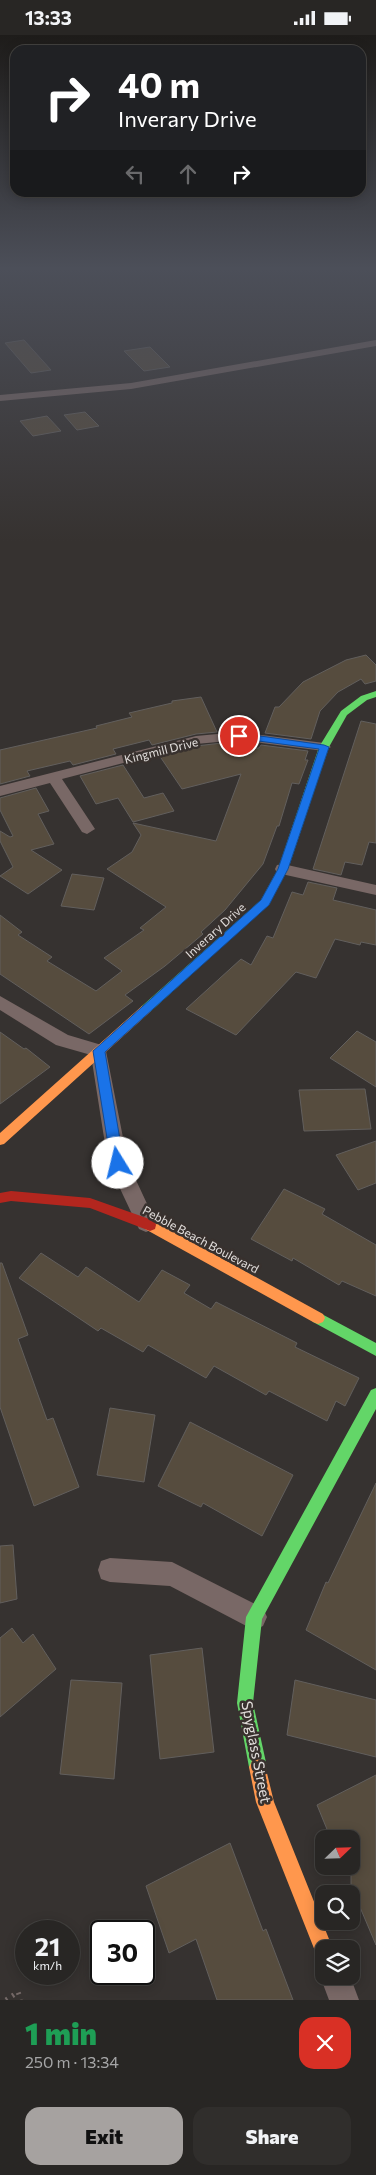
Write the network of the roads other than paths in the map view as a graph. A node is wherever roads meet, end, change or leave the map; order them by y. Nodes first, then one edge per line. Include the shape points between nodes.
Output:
1 (286, 359) edge
2 (0, 398) edge
3 (376, 694) edge
4 (324, 747) junction
5 (54, 778) junction
6 (0, 791) edge
7 (87, 829) dead end
8 (283, 869) junction
9 (376, 890) edge
10 (0, 1002) edge
11 (99, 1051) junction
12 (0, 1140) edge
13 (0, 1198) edge
14 (146, 1223) junction
15 (376, 1350) edge
16 (376, 1395) edge
17 (110, 1570) dead end
18 (254, 1617) junction
19 (320, 1940) edge
20 (338, 1985) edge
21 (344, 2000) edge

1 - 2 street via 130,386
3 - 4 street, Inverary Drive via 364,698 344,713
4 - 5 street, Kingmill Drive via 239,736 196,740
4 - 8 street, Inverary Drive
5 - 6 street, Kingmill Drive
5 - 7 street
8 - 9 street
8 - 11 street, Inverary Drive via 265,902
10 - 11 street via 62,1040
11 - 12 street, Inverary Drive
11 - 14 street via 118,1163
13 - 14 street, Pebble Beach Boulevard via 11,1196 90,1203
14 - 15 street, Pebble Beach Boulevard
16 - 18 street, Spyglass Street
17 - 18 street via 172,1574
18 - 19 street, Spyglass Street via 244,1703 263,1793
20 - 21 street

